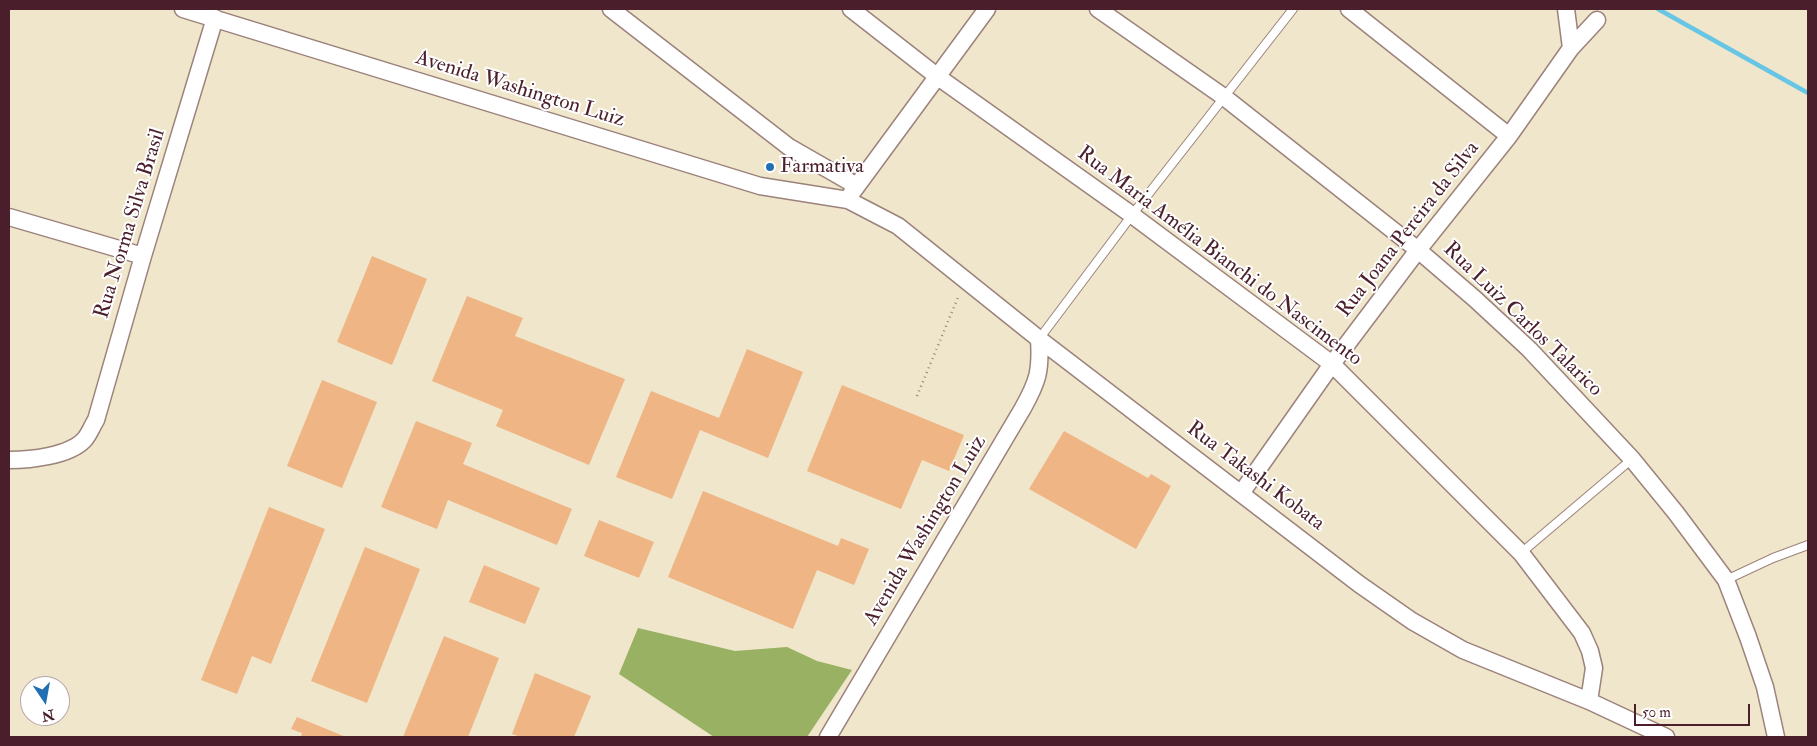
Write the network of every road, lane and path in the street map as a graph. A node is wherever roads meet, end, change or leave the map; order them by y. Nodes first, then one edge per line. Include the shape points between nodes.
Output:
1 (183, 9) edge
2 (611, 9) edge
3 (851, 9) edge
4 (987, 9) edge
5 (1098, 9) edge
6 (1293, 9) edge
7 (1349, 9) edge
8 (1566, 9) edge
9 (215, 18) junction
10 (1597, 20) dead end
11 (1571, 48) junction
12 (938, 77) junction
13 (1224, 97) junction
14 (1509, 136) junction
15 (857, 186) junction
16 (848, 200) junction
17 (1132, 214) junction
18 (9, 217) edge
19 (1418, 250) junction
20 (143, 256) junction
21 (965, 280) junction
22 (1039, 339) junction
23 (1332, 364) junction
24 (917, 396) dead end
25 (1632, 458) junction
26 (9, 460) edge
27 (1242, 492) junction
28 (1808, 545) edge
29 (1521, 553) junction
30 (1726, 580) junction
31 (1589, 701) junction
32 (828, 737) edge
33 (1666, 737) edge
34 (1776, 737) edge

1 - 9 street, Avenida Washington Luiz
2 - 15 street via 789,147
3 - 12 street, Rua Maria Amélia Bianchi do Nascimento
4 - 12 street
5 - 13 street, Rua Luiz Carlos Talarico
6 - 13 lane
7 - 14 street
8 - 11 street
9 - 16 street, Avenida Washington Luiz via 756,185
9 - 20 street, Rua Norma Silva Brasil
10 - 11 street, Rua Joana Pereira da Silva
11 - 14 street, Rua Joana Pereira da Silva
12 - 15 street
12 - 17 street, Rua Maria Amélia Bianchi do Nascimento
13 - 17 lane
13 - 19 street, Rua Luiz Carlos Talarico
14 - 19 street, Rua Joana Pereira da Silva
15 - 16 street
16 - 21 street, Rua Takashi Kobata via 898,226
17 - 22 lane
17 - 23 street, Rua Maria Amélia Bianchi do Nascimento
18 - 20 street
19 - 23 street, Rua Joana Pereira da Silva
19 - 25 street, Rua Luiz Carlos Talarico via 1529,349
20 - 26 street, Rua Norma Silva Brasil via 96,420 85,440 69,450
21 - 22 street, Rua Takashi Kobata
21 - 24 path
22 - 27 street, Rua Takashi Kobata
22 - 32 street, Avenida Washington Luiz via 1041,362 1035,386
23 - 27 street, Rua Joana Pereira da Silva
23 - 29 street, Rua Maria Amélia Bianchi do Nascimento
25 - 29 lane
25 - 30 street, Rua Luiz Carlos Talarico
27 - 31 street, Rua Takashi Kobata via 1359,584 1412,621 1463,650
28 - 30 lane
29 - 31 street, Rua Maria Amélia Bianchi do Nascimento via 1582,634 1590,651 1594,668
30 - 34 street, Rua Luiz Carlos Talarico via 1765,687
31 - 33 street, Rua Takashi Kobata

